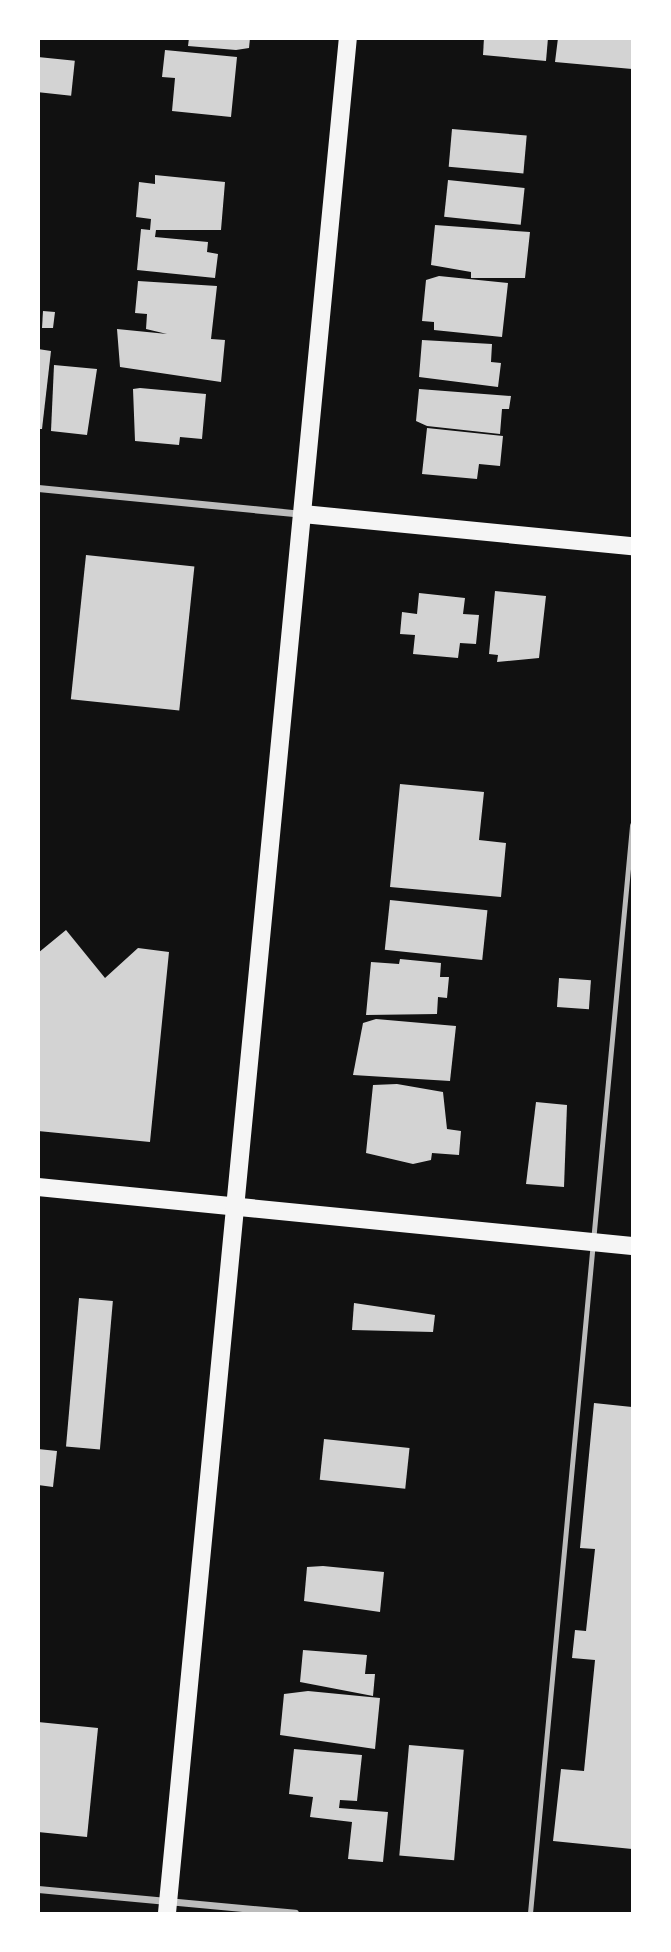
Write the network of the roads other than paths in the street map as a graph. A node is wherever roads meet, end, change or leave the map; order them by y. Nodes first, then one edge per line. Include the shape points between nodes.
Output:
1 (348, 38) edge
2 (38, 488) edge
3 (303, 514) junction
4 (632, 546) edge
5 (632, 825) edge
6 (38, 1187) edge
7 (236, 1207) junction
8 (593, 1242) junction
9 (632, 1246) edge
10 (38, 1889) edge
11 (168, 1908) edge
12 (295, 1913) edge
13 (530, 1913) edge

1 - 3 main road
2 - 3 street
3 - 4 main road
3 - 7 main road
5 - 8 lane
6 - 7 main road
7 - 8 main road
7 - 11 main road
8 - 9 main road
8 - 13 lane
10 - 11 street
11 - 12 street

